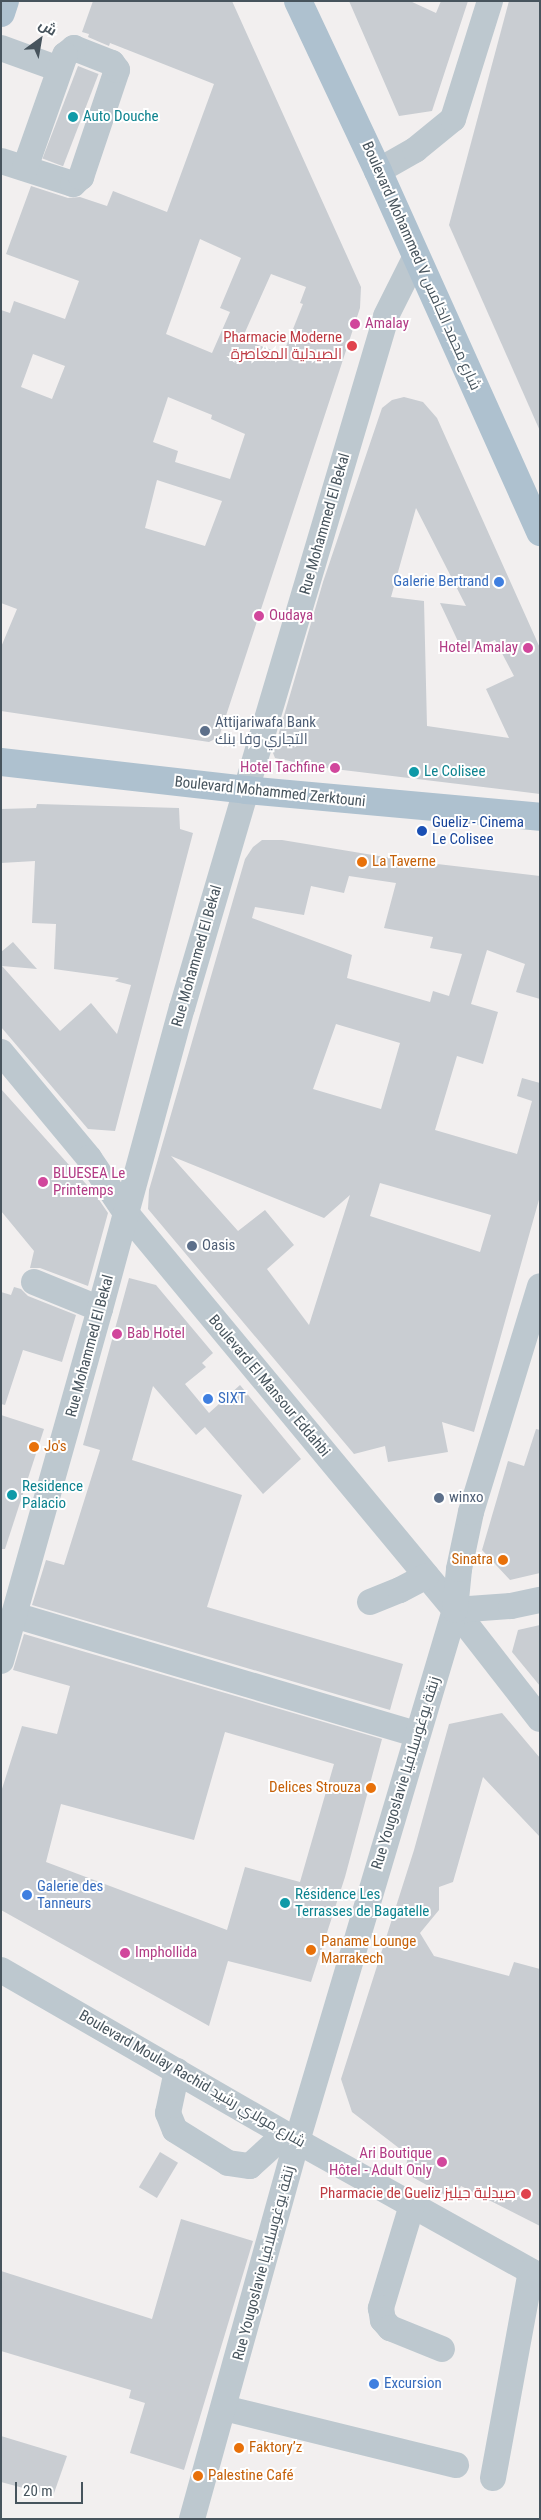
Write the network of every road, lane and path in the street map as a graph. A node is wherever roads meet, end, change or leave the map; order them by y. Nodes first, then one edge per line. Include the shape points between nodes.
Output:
1 (5, 1) edge
2 (298, 1) edge
3 (490, 1) edge
4 (1, 13) edge
5 (1, 48) edge
6 (59, 69) junction
7 (13, 165) edge
8 (378, 171) junction
9 (415, 258) junction
10 (540, 532) edge
11 (1, 762) edge
12 (246, 790) junction
13 (540, 818) edge
14 (1, 1052) edge
15 (126, 1213) junction
16 (34, 1282) dead end
17 (540, 1286) edge
18 (100, 1309) junction
19 (426, 1576) junction
20 (540, 1600) edge
21 (370, 1602) dead end
22 (455, 1610) junction
23 (14, 1615) junction
24 (1, 1661) edge
25 (540, 1719) edge
26 (417, 1734) junction
27 (1, 1970) edge
28 (177, 2071) junction
29 (291, 2137) junction
30 (412, 2205) junction
31 (536, 2274) edge
32 (442, 2349) dead end
33 (224, 2408) junction
34 (456, 2465) dead end
35 (493, 2478) dead end
36 (192, 2519) edge

1 - 4 main road
2 - 8 main road, Boulevard Mohammed V شارع محمد الخامس
3 - 8 street via 453,119 415,150
5 - 6 street
6 - 7 street
6 - 7 street via 66,54 74,48 112,63 117,70 81,177 73,184
8 - 9 main road, Boulevard Mohammed V شارع محمد الخامس
9 - 10 main road, Boulevard Mohammed V شارع محمد الخامس
9 - 12 street, Rue Mohammed El Bekal via 386,316
11 - 12 main road, Boulevard Mohammed Zerktouni
12 - 13 main road, Boulevard Mohammed Zerktouni
12 - 15 street, Rue Mohammed El Bekal
14 - 15 street, Boulevard El Mansour Eddahbi via 90,1158
15 - 18 street, Rue Mohammed El Bekal
15 - 19 street, Boulevard El Mansour Eddahbi
16 - 18 street
17 - 22 street, Rue Yougoslavie زنقة يوغوسلافيا via 471,1512 459,1569
18 - 23 street, Rue Mohammed El Bekal
19 - 21 street
19 - 22 street, Boulevard El Mansour Eddahbi
20 - 22 street via 511,1606
22 - 25 street, Boulevard El Mansour Eddahbi
22 - 26 street, Rue Yougoslavie زنقة يوغوسلافيا
23 - 24 street, Rue Mohammed El Bekal
23 - 26 street
26 - 29 street, Rue Yougoslavie زنقة يوغوسلافيا
27 - 28 street, Boulevard Moulay Rachid شارع مولاي رشيد
28 - 29 street, Boulevard Moulay Rachid شارع مولاي رشيد
28 - 29 street via 168,2113 176,2130 228,2163 250,2166
29 - 30 street, Boulevard Moulay Rachid شارع مولاي رشيد
29 - 33 street, Rue Yougoslavie زنقة يوغوسلافيا
30 - 31 street, Boulevard Moulay Rachid شارع مولاي رشيد
30 - 32 street via 381,2308 383,2320 390,2328
31 - 35 street
33 - 34 street
33 - 36 street, Rue Yougoslavie زنقة يوغوسلافيا

